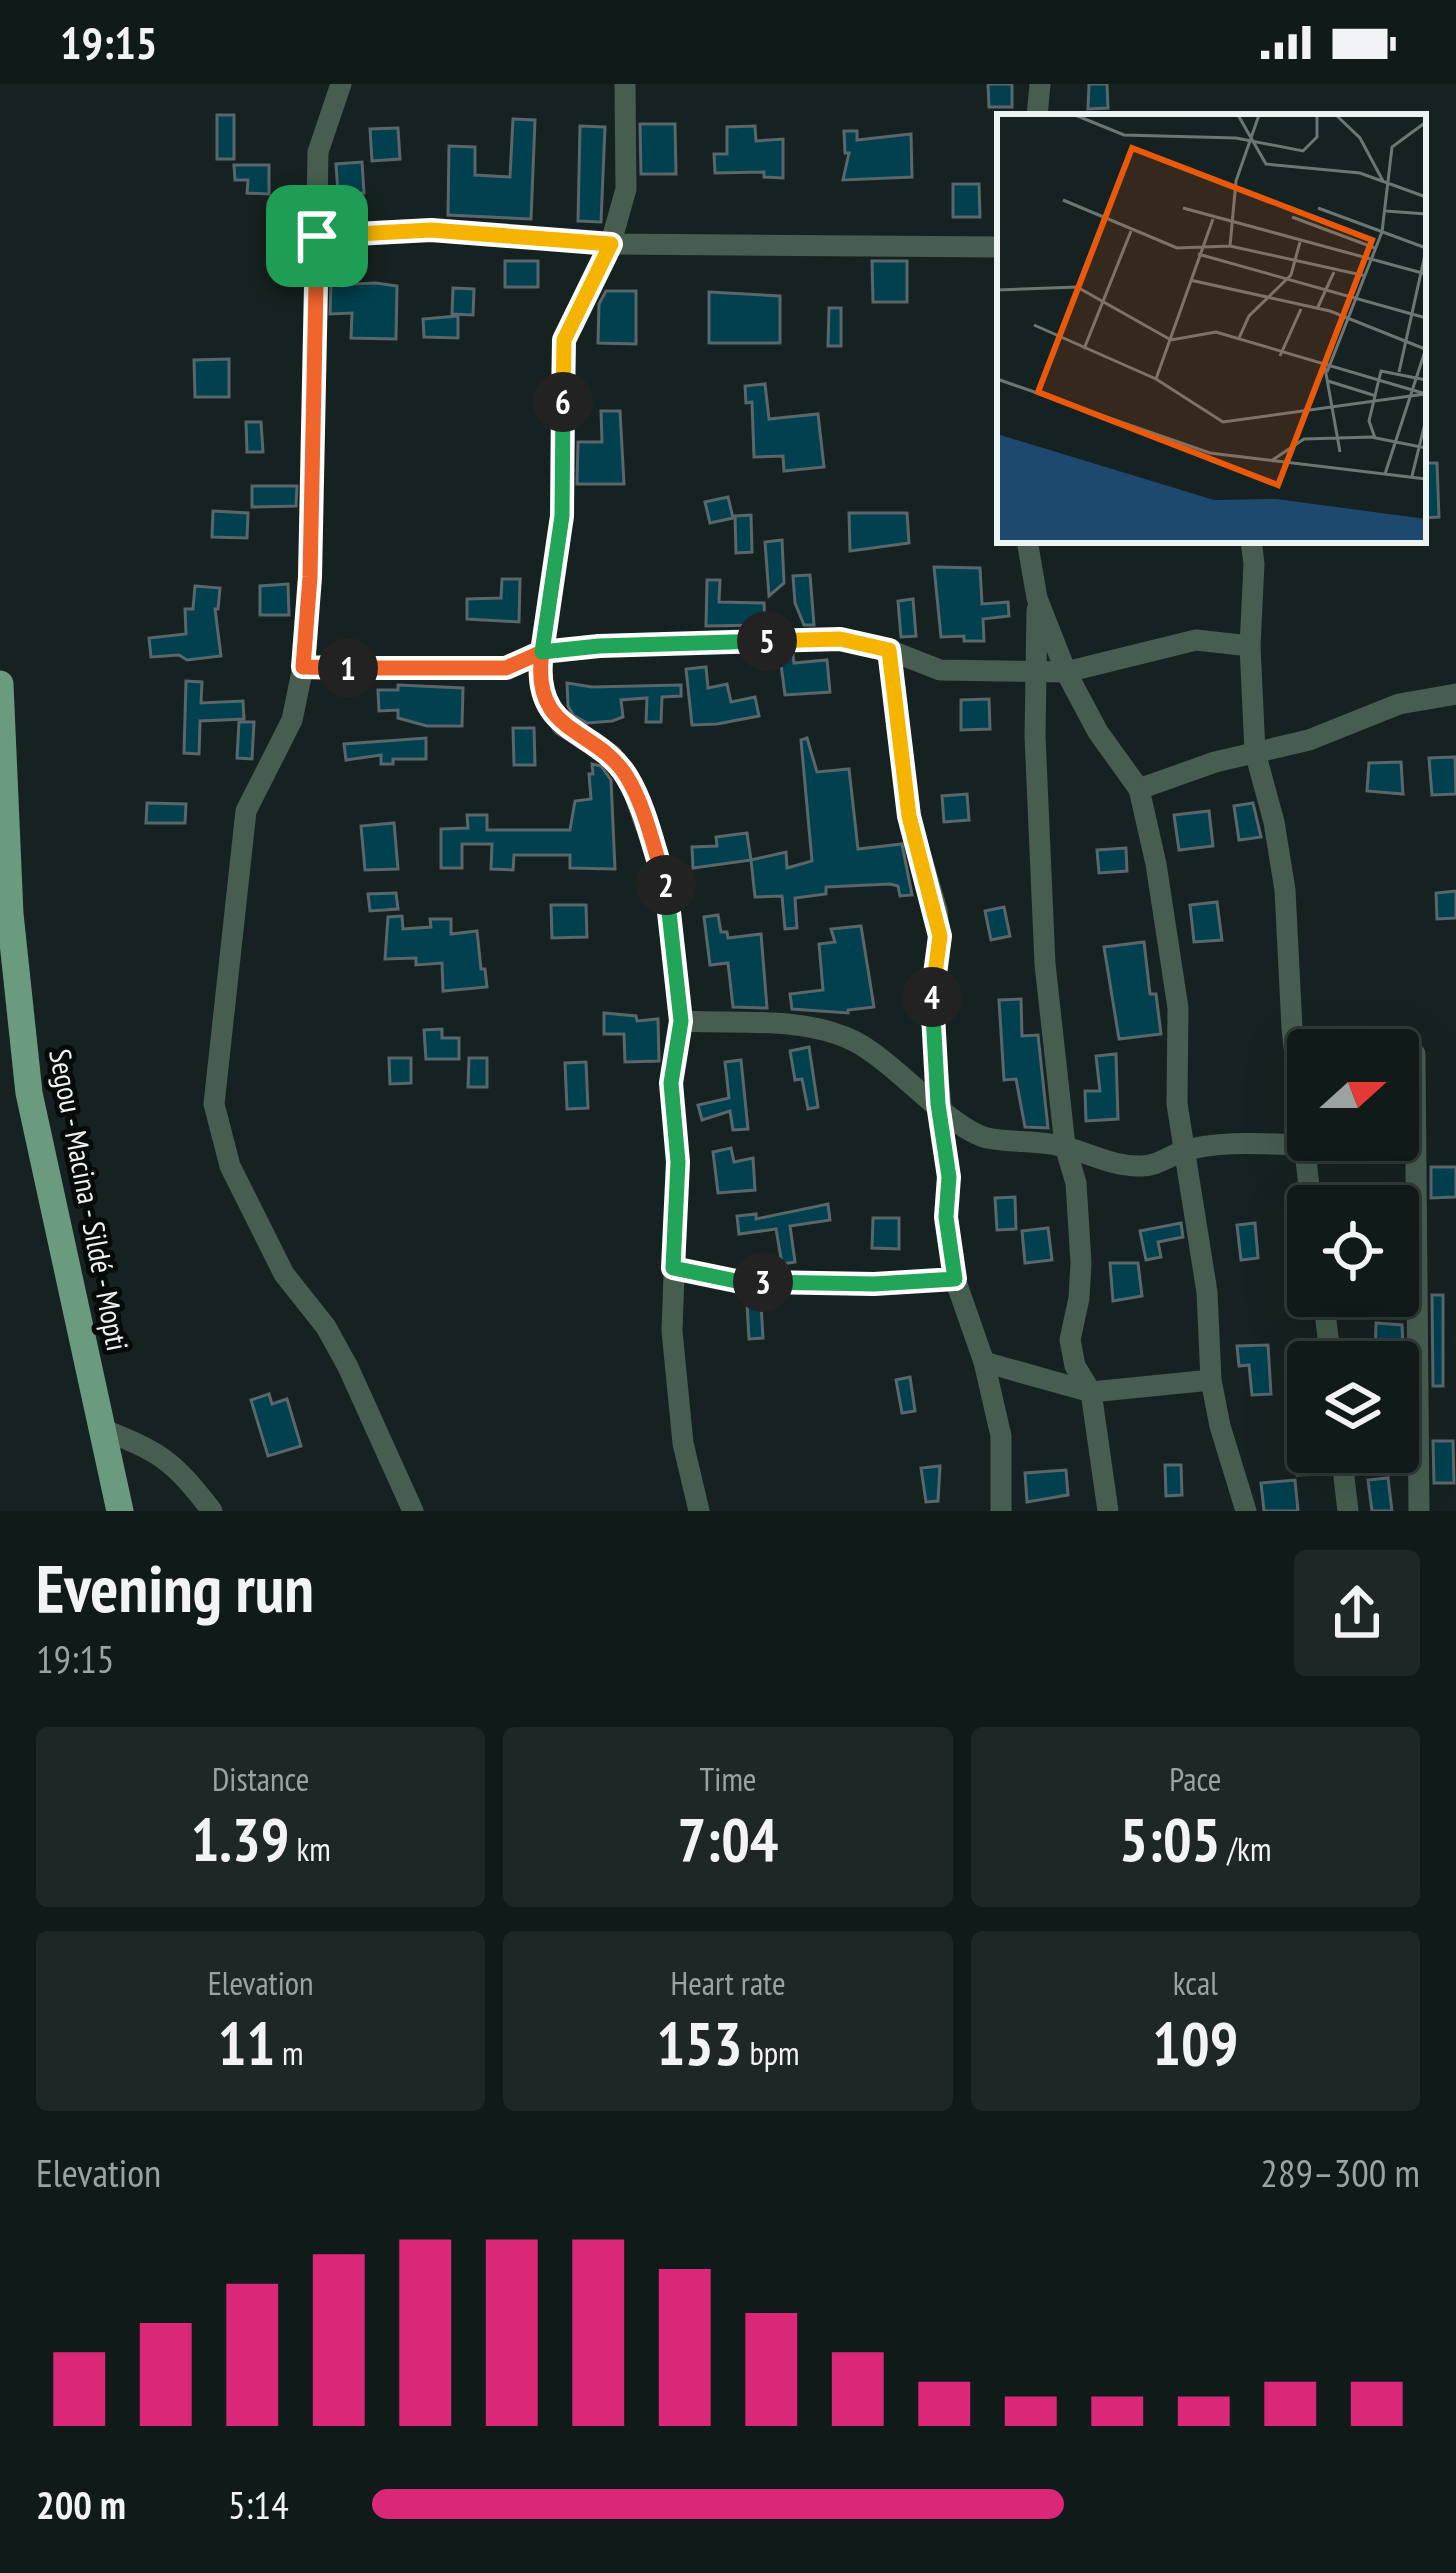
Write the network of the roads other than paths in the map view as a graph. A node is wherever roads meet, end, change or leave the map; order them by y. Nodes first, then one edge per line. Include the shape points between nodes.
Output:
1 (341, 84) edge
2 (625, 84) edge
3 (1040, 84) edge
4 (1037, 114) edge
5 (317, 236) junction
6 (611, 244) junction
7 (997, 247) edge
8 (1028, 543) edge
9 (1251, 543) edge
10 (1037, 598) junction
11 (1250, 646) junction
12 (889, 650) junction
13 (542, 652) junction
14 (303, 667) junction
15 (1038, 672) junction
16 (1066, 672) junction
17 (0, 684) edge
18 (1456, 694) edge
19 (1256, 752) junction
20 (1139, 789) junction
21 (681, 1021) junction
22 (1292, 1029) edge
23 (938, 1104) junction
24 (1287, 1144) edge
25 (1065, 1146) junction
26 (1183, 1151) junction
27 (1416, 1161) edge
28 (673, 1268) junction
29 (955, 1279) junction
30 (983, 1362) junction
31 (1211, 1380) junction
32 (1091, 1392) junction
33 (100, 1428) junction
34 (1344, 1473) edge
35 (120, 1511) edge
36 (212, 1511) edge
37 (413, 1511) edge
38 (698, 1511) edge
39 (1001, 1511) edge
40 (1108, 1511) edge
41 (1246, 1511) edge
42 (1348, 1511) edge
43 (1420, 1511) edge

1 - 5 street via 318,152
2 - 6 street via 626,189
3 - 4 street
5 - 6 street via 431,230
5 - 14 street
6 - 7 street
6 - 13 street via 564,340 562,516
8 - 10 street
9 - 11 street
10 - 15 street
10 - 16 street
11 - 16 street via 1196,640
11 - 19 street
12 - 13 street via 840,639
12 - 15 street via 940,670
12 - 23 street via 909,816 940,936 930,1005
13 - 14 street via 506,668
13 - 21 street via 547,700 562,726 612,755 630,782 667,887
14 - 37 street via 292,720 246,811 214,1104 230,1166 284,1274 326,1327
15 - 16 street
15 - 25 street via 1045,964
16 - 20 street
17 - 33 main road, Segou - Macina - Sildé - Mopti via 10,914 29,1093
18 - 19 street via 1399,704
19 - 20 street
19 - 22 street via 1285,890
20 - 26 street via 1178,1009
21 - 23 street via 819,1028 855,1041
21 - 28 street via 671,1083 678,1162
23 - 25 street via 965,1131
23 - 29 street
24 - 26 street
25 - 26 street via 1142,1166
25 - 32 street via 1081,1263 1070,1340
26 - 31 street via 1207,1292
27 - 43 street
28 - 29 street via 736,1281
28 - 38 street via 683,1444
29 - 30 street
30 - 32 street
30 - 39 street via 1001,1436
31 - 32 street
31 - 41 street
32 - 40 street
33 - 35 main road, Segou - Macina - Sildé - Mopti
33 - 36 street via 160,1452
34 - 42 street

